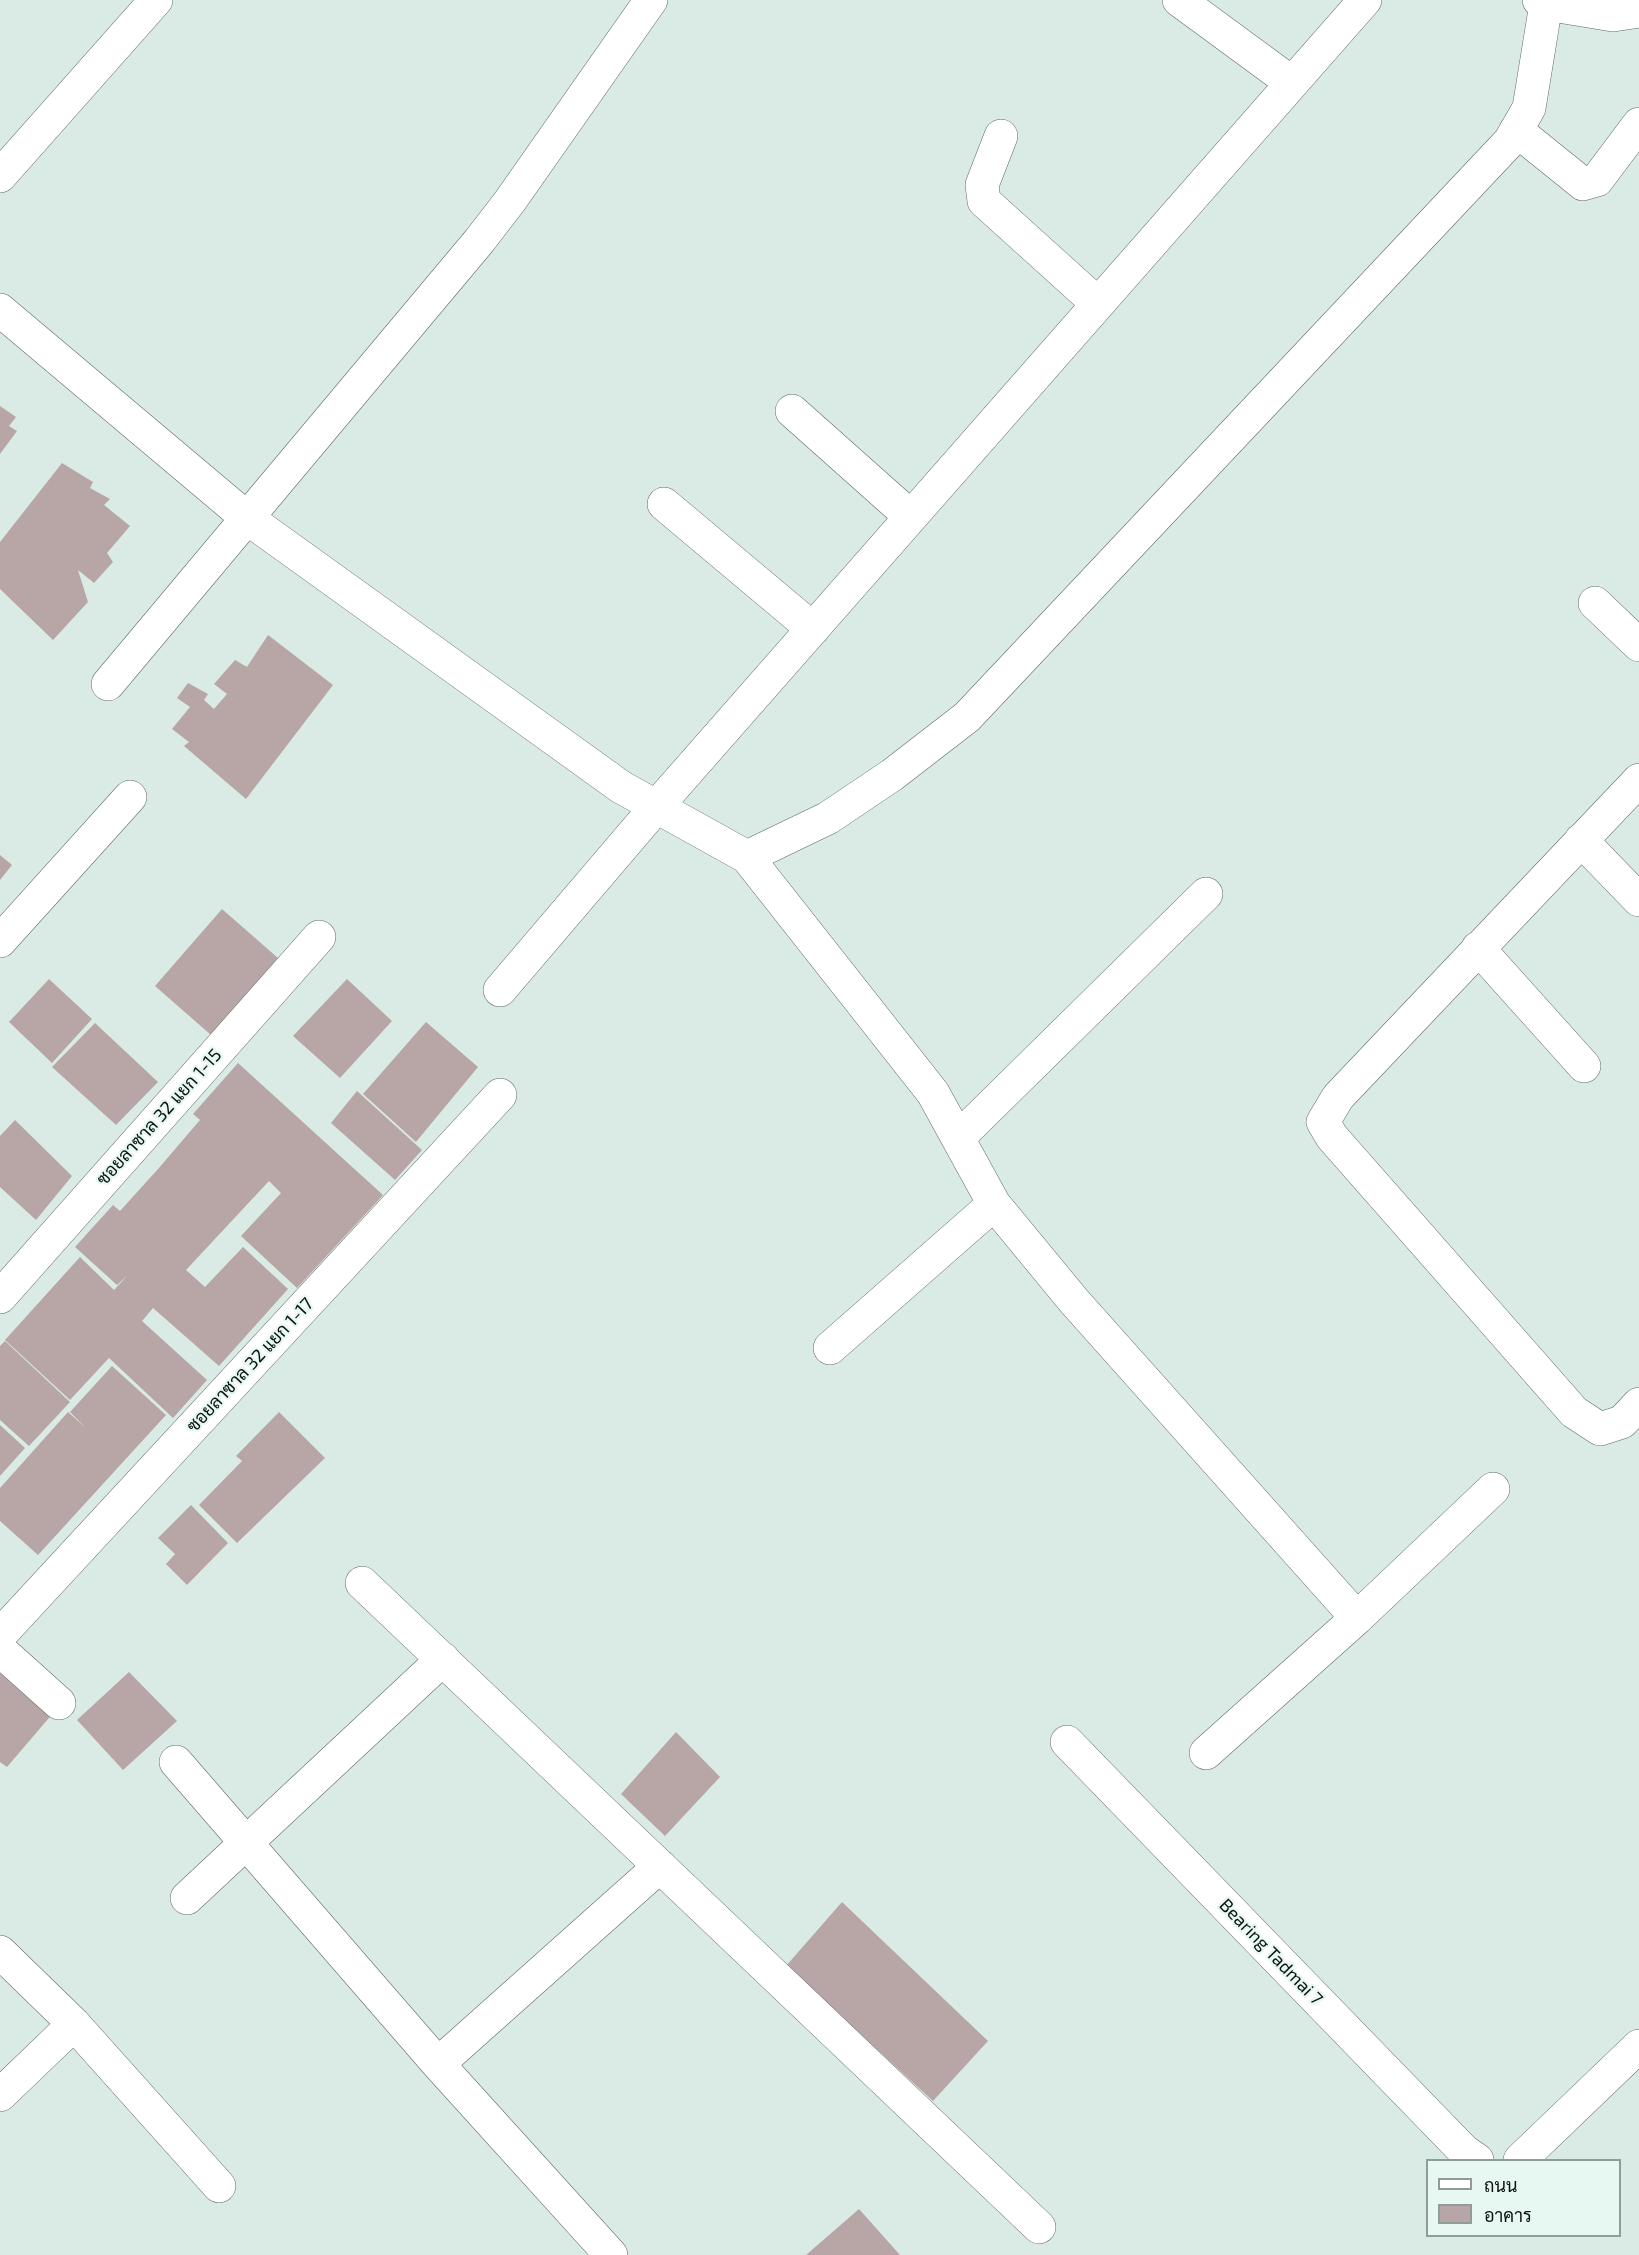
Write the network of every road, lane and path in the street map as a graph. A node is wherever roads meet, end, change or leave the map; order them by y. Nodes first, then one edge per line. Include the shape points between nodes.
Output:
1 (156, 0) edge
2 (651, 0) edge
3 (1179, 0) edge
4 (1365, 0) edge
5 (1543, 2) edge
6 (1639, 10) edge
7 (1292, 83) junction
8 (1639, 124) edge
9 (1516, 130) junction
10 (1001, 136) dead end
11 (0, 176) edge
12 (1098, 304) junction
13 (0, 310) edge
14 (792, 411) dead end
15 (664, 504) dead end
16 (912, 517) junction
17 (247, 518) junction
18 (1595, 603) dead end
19 (813, 629) junction
20 (1639, 645) edge
21 (108, 684) dead end
22 (1639, 780) edge
23 (130, 797) dead end
24 (657, 806) junction
25 (1581, 840) junction
26 (747, 857) junction
27 (1206, 894) dead end
28 (1639, 900) edge
29 (319, 937) dead end
30 (0, 941) edge
31 (1478, 948) junction
32 (500, 990) dead end
33 (1584, 1065) dead end
34 (500, 1095) dead end
35 (958, 1138) junction
36 (994, 1204) junction
37 (0, 1297) edge
38 (830, 1348) dead end
39 (1639, 1405) edge
40 (1493, 1489) dead end
41 (362, 1583) dead end
42 (1357, 1618) junction
43 (0, 1635) edge
44 (0, 1650) edge
45 (443, 1659) junction
46 (59, 1703) dead end
47 (1067, 1742) dead end
48 (1206, 1753) dead end
49 (176, 1762) dead end
50 (246, 1843) junction
51 (660, 1866) junction
52 (187, 1898) dead end
53 (0, 1952) edge
54 (74, 2024) junction
55 (1639, 2046) edge
56 (438, 2064) junction
57 (0, 2095) edge
58 (1476, 2159) edge
59 (1521, 2159) edge
60 (219, 2186) dead end
61 (1039, 2227) dead end
62 (611, 2255) edge

1 - 11 street
2 - 17 street via 510,201
3 - 7 street
4 - 7 street
5 - 6 street via 1613,15
5 - 9 street via 1529,108
7 - 12 street
8 - 9 street via 1596,180 1583,184
9 - 26 street via 1510,141 967,717 892,776 828,818
10 - 12 street via 982,185 984,201
12 - 16 street
13 - 17 street
14 - 16 street
15 - 19 street
16 - 19 street
17 - 21 street
17 - 24 street via 621,787
18 - 20 street
19 - 24 street
22 - 25 street
23 - 30 street
24 - 26 street
24 - 32 street
25 - 28 street
25 - 31 street
26 - 35 street via 933,1093
27 - 35 street
29 - 37 street, ซอยลาซาล 32 แยก 1-15
31 - 33 street
31 - 39 street via 1338,1097 1323,1122 1332,1137 1574,1412 1600,1429 1622,1422
34 - 43 street, ซอยลาซาล 32 แยก 1-17
35 - 36 street
36 - 38 street
36 - 42 street via 1074,1301
40 - 42 street
41 - 45 street
42 - 48 street
44 - 46 street
45 - 50 street
45 - 51 street
47 - 58 street, Bearing Tadmai 7
49 - 50 street
50 - 52 street
50 - 56 street
51 - 56 street
51 - 61 street
53 - 54 street
54 - 57 street
54 - 60 street
55 - 59 street
56 - 62 street

